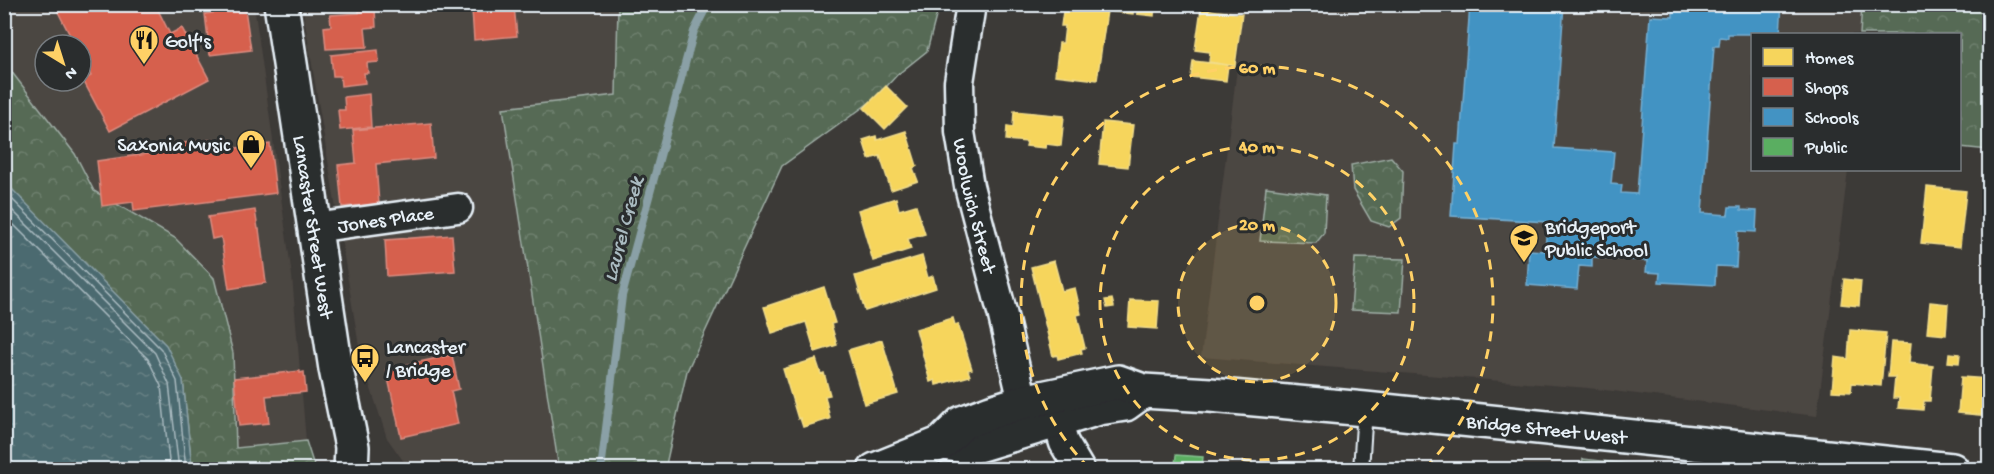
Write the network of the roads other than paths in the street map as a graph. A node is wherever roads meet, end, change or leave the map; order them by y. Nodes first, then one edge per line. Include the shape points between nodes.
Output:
1 (281, 4) edge
2 (971, 4) edge
3 (458, 208) dead end
4 (314, 228) junction
5 (1143, 392) junction
6 (1023, 402) junction
7 (1365, 409) junction
8 (1057, 421) junction
9 (942, 443) junction
10 (352, 458) edge
11 (376, 470) edge
12 (876, 470) edge
13 (1080, 470) edge
14 (1361, 470) edge
15 (1952, 470) edge

1 - 4 main road, Lancaster Street West
2 - 6 street, Woolwich Street via 959,82 960,132 969,186
3 - 4 street, Jones Place
4 - 10 main road, Lancaster Street West
5 - 6 main road, Bridge Street West via 1118,382
5 - 7 main road, Bridge Street West
5 - 8 main road, Bridge Street West via 1125,404
6 - 9 main road, Bridge Street West via 962,423
7 - 14 lane
7 - 15 main road, Bridge Street West
8 - 9 main road, Bridge Street West via 971,447
8 - 13 street via 1064,443
9 - 12 main road, Bridge Street West
10 - 11 main road, Lancaster Street West

